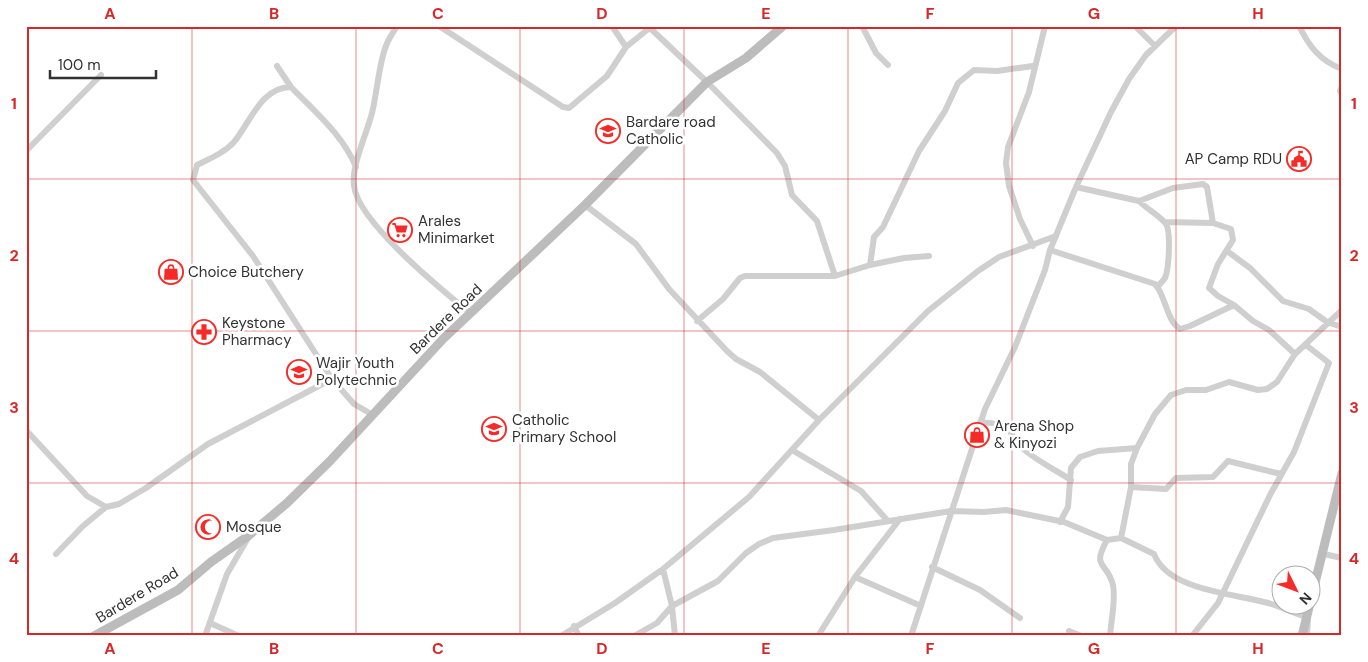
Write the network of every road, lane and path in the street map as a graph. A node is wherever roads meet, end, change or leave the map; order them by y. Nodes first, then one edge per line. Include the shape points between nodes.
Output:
1 (397, 26) edge
2 (439, 26) edge
3 (612, 26) edge
4 (783, 26) edge
5 (862, 26) edge
6 (1045, 26) edge
7 (1135, 26) edge
8 (1176, 26) edge
9 (1299, 26) edge
10 (651, 27) edge
11 (1154, 45) junction
12 (626, 47) junction
13 (888, 64) dead end
14 (277, 66) dead end
15 (1033, 66) junction
16 (1342, 69) edge
17 (101, 75) dead end
18 (707, 82) junction
19 (291, 86) junction
20 (1342, 86) edge
21 (1342, 94) edge
22 (26, 150) edge
23 (356, 167) junction
24 (1076, 188) junction
25 (1139, 201) junction
26 (585, 205) junction
27 (1165, 222) junction
28 (1213, 223) junction
29 (1056, 236) junction
30 (1033, 246) junction
31 (1050, 250) junction
32 (1227, 251) junction
33 (929, 256) dead end
34 (870, 265) junction
35 (835, 276) junction
36 (1157, 287) junction
37 (1234, 305) junction
38 (1342, 310) edge
39 (470, 313) junction
40 (697, 321) junction
41 (1327, 322) junction
42 (1342, 327) edge
43 (1306, 345) junction
44 (1295, 354) junction
45 (332, 379) junction
46 (373, 415) junction
47 (819, 420) junction
48 (980, 422) junction
49 (26, 430) edge
50 (1137, 448) junction
51 (792, 450) junction
52 (1342, 473) edge
53 (1281, 474) junction
54 (1071, 480) junction
55 (1131, 487) junction
56 (1339, 492) edge
57 (106, 507) junction
58 (951, 511) junction
59 (900, 519) junction
60 (887, 520) junction
61 (1060, 522) junction
62 (248, 536) junction
63 (1121, 538) junction
64 (1108, 540) junction
65 (56, 554) dead end
66 (1324, 554) junction
67 (1342, 558) edge
68 (932, 567) junction
69 (663, 569) junction
70 (855, 576) junction
71 (1222, 592) junction
72 (672, 606) junction
73 (921, 606) junction
74 (1020, 618) dead end
75 (1308, 618) junction
76 (210, 623) junction
77 (574, 626) junction
78 (1069, 631) dead end
79 (94, 636) edge
80 (205, 636) edge
81 (239, 636) edge
82 (560, 636) edge
83 (579, 636) edge
84 (634, 636) edge
85 (675, 636) edge
86 (818, 636) edge
87 (911, 636) edge
88 (1081, 636) edge
89 (1110, 636) edge
90 (1192, 636) edge
91 (1302, 636) edge
92 (1307, 636) edge

1 - 23 street via 385,46 376,96
2 - 12 street via 569,108 607,76
3 - 12 street
4 - 18 street, Bardere Road via 746,58
5 - 13 street via 876,52
6 - 15 street
7 - 11 street
8 - 11 street
9 - 16 street via 1314,51
10 - 12 street
10 - 18 street
11 - 24 street via 1119,96
14 - 19 street
15 - 30 street via 1029,92 1008,147 1006,163 1009,186 1020,220
15 - 34 street via 997,71 974,70 958,83 919,151 883,227 874,237
17 - 22 street
18 - 26 street, Bardere Road
18 - 35 street via 782,160 792,195 817,221
19 - 23 street via 331,129 351,154
19 - 45 street via 284,87 255,108 225,150 197,166 193,180 252,256
20 - 21 street
23 - 39 street via 354,188 365,211 433,283
24 - 25 street
24 - 29 street
25 - 27 street
25 - 28 street via 1173,188 1203,184 1207,187
26 - 39 street, Bardere Road
26 - 40 street via 636,244
27 - 28 street
27 - 36 street via 1168,264
28 - 32 street via 1227,226 1234,233 1234,240
29 - 30 street
29 - 31 street
30 - 47 street via 999,257 928,311
31 - 36 street via 1106,266
31 - 48 street via 1018,338
32 - 37 street via 1209,288
32 - 41 street via 1250,268 1283,301 1309,309
33 - 34 street
34 - 35 street
35 - 40 street via 745,276
36 - 37 street via 1180,329
37 - 44 street
38 - 41 street
39 - 46 street, Bardere Road
40 - 47 street via 736,359 760,372
41 - 42 street
41 - 43 street
43 - 44 street
43 - 53 street via 1327,360 1328,366 1294,452
44 - 50 street via 1277,382 1267,389 1258,390 1229,382 1206,390 1186,390 1171,395 1155,414
45 - 46 street via 354,404
45 - 57 street via 208,444 146,488 119,504
46 - 62 street, Bardere Road via 287,503
47 - 51 street
48 - 54 street via 1007,428 1018,444 1036,460
48 - 58 street
49 - 57 street via 87,496
50 - 54 street via 1084,454 1071,468
50 - 55 street via 1131,464
51 - 60 street via 860,491
51 - 69 street via 749,497
52 - 56 street
53 - 55 street via 1228,461 1213,477 1176,478 1166,489
53 - 71 street
54 - 61 street via 1068,507
55 - 63 street
56 - 66 street
57 - 65 street
58 - 59 street
58 - 61 street via 1006,510
58 - 68 street
59 - 60 street
59 - 70 street
60 - 72 street via 773,538 746,553 718,581
61 - 64 street
62 - 76 street via 227,574
62 - 79 street, Bardere Road via 178,590
63 - 64 street
63 - 71 street via 1154,554 1157,563 1184,584
64 - 89 street via 1099,557 1113,585
66 - 67 street
66 - 75 street
68 - 73 street
68 - 74 street via 980,590
69 - 72 street
69 - 77 street via 615,603
70 - 73 street
70 - 86 street
71 - 75 street via 1267,602
71 - 90 street via 1218,603
72 - 84 street via 657,623
72 - 85 street
73 - 87 street
75 - 91 street
75 - 92 street
76 - 80 street
76 - 81 street
77 - 82 street
77 - 83 street
78 - 88 street

